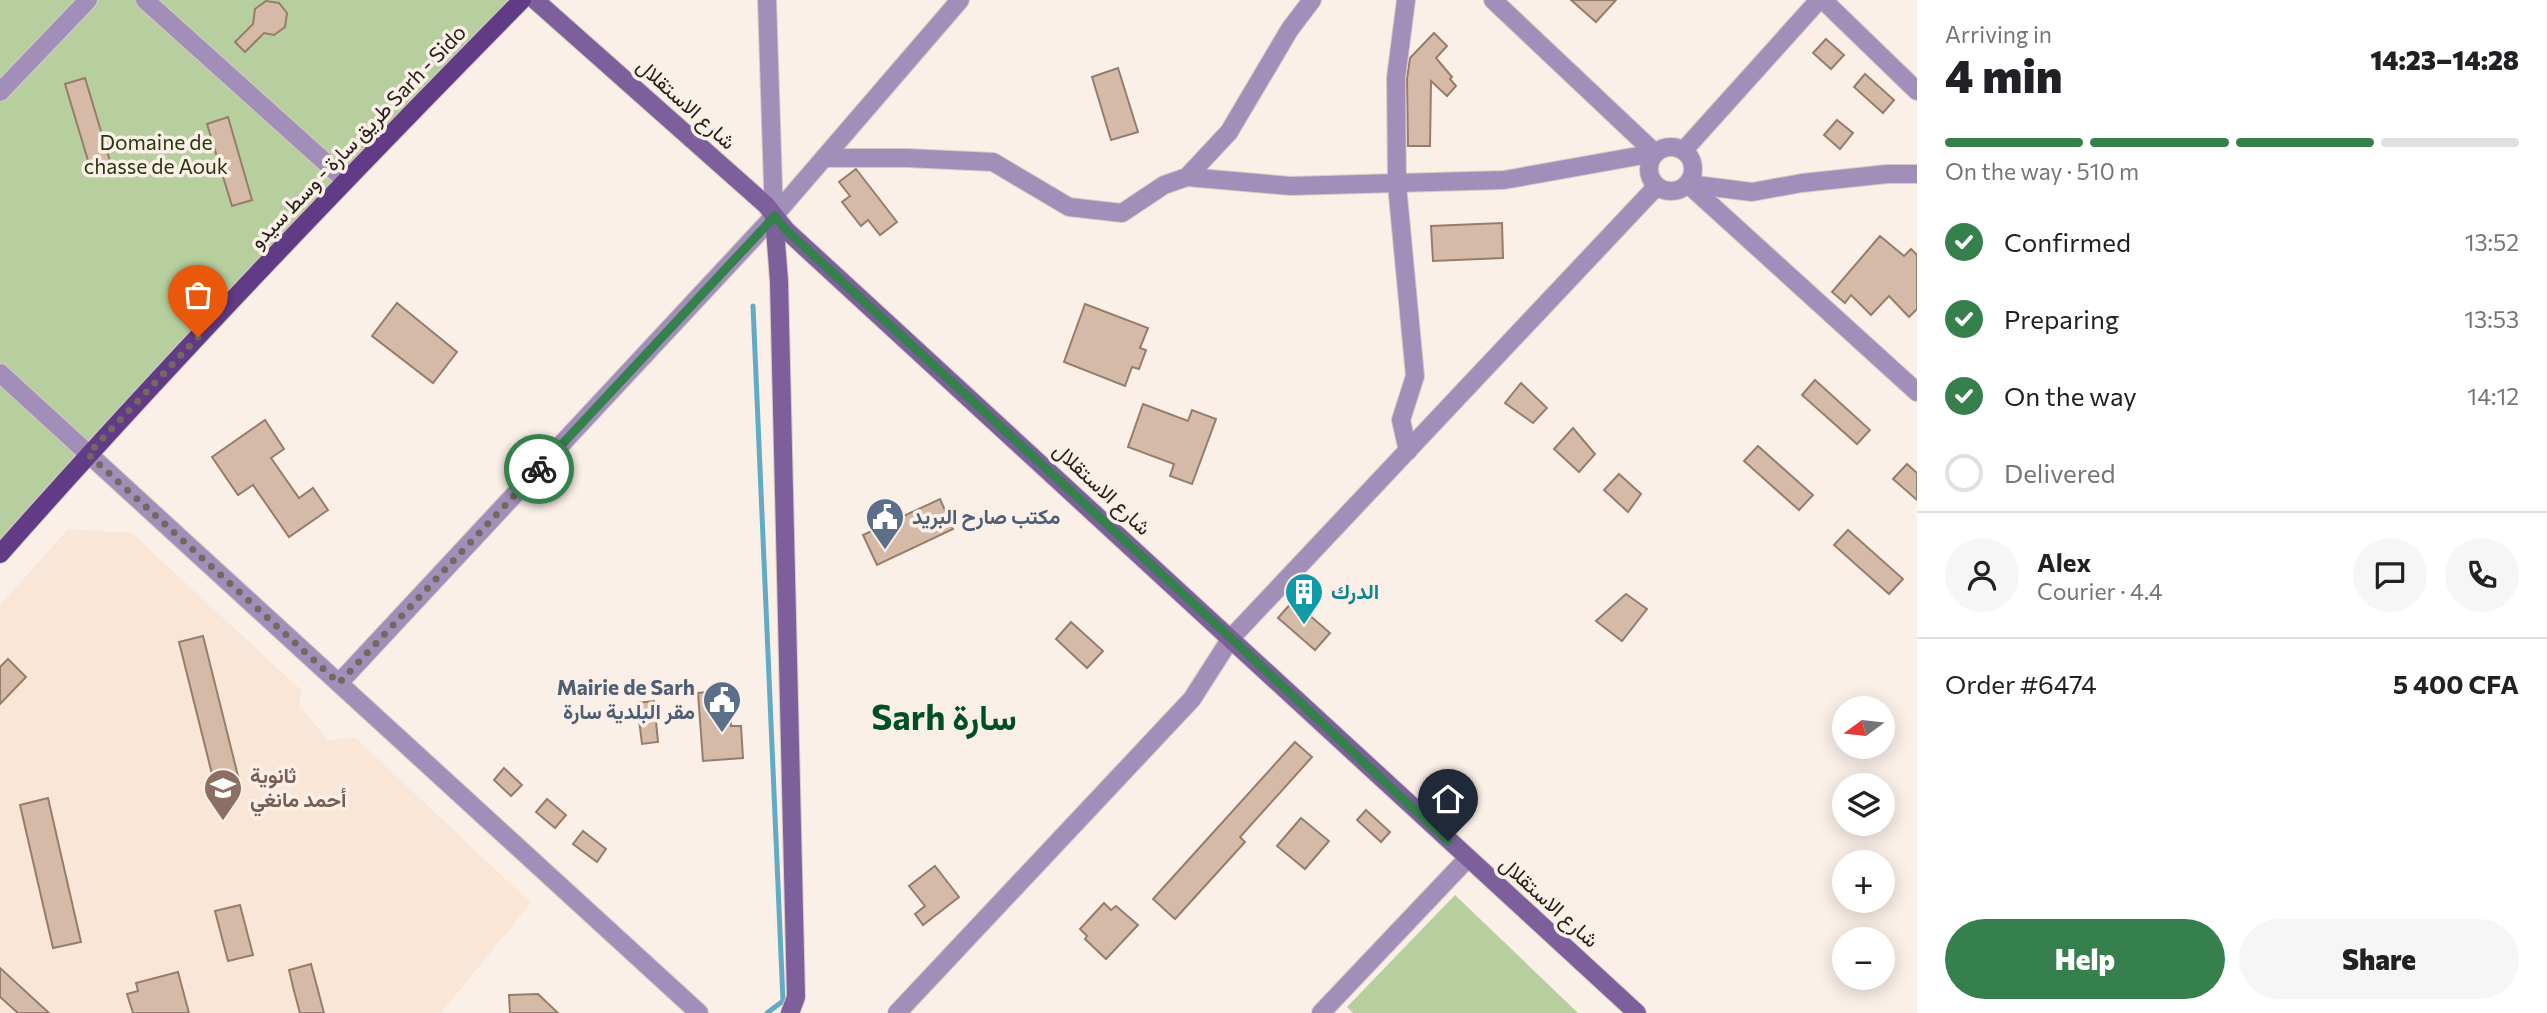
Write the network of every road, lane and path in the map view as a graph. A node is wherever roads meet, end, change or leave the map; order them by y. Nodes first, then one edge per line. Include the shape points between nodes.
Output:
1 (88, 0) edge
2 (145, 0) edge
3 (522, 0) edge
4 (536, 0) edge
5 (767, 0) edge
6 (960, 0) edge
7 (1312, 0) edge
8 (1406, 0) edge
9 (1493, 0) edge
10 (1821, 0) edge
11 (1917, 91) edge
12 (0, 92) edge
13 (1684, 150) junction
14 (1655, 153) junction
15 (824, 158) junction
16 (1917, 174) edge
17 (1187, 177) junction
18 (345, 180) junction
19 (1688, 184) junction
20 (1397, 185) junction
21 (1657, 186) junction
22 (775, 216) junction
23 (0, 373) edge
24 (1914, 382) edge
25 (1408, 451) junction
26 (88, 454) junction
27 (0, 554) edge
28 (1231, 638) junction
29 (339, 683) junction
30 (1467, 859) junction
31 (796, 1008) edge
32 (699, 1013) edge
33 (897, 1013) edge
34 (1321, 1013) edge
35 (1637, 1013) edge

1 - 12 street
2 - 18 street
3 - 18 main road, طريق سارة - وسط سيدو Sarh - Sido
4 - 22 street, شارع الاستقلال
5 - 22 street
6 - 15 street
7 - 17 street via 1228,132
8 - 20 street via 1396,78
9 - 14 street
10 - 11 street
10 - 13 street
13 - 14 street via 1669,146
13 - 19 street via 1693,166
14 - 20 street via 1504,180
14 - 21 street via 1650,173
15 - 17 street via 993,162 1069,207 1122,213 1164,185
15 - 22 street
16 - 19 street via 1887,173 1752,192
17 - 20 street via 1291,186
18 - 26 main road, طريق سارة - وسط سيدو Sarh - Sido
19 - 21 street via 1669,191
19 - 24 street
20 - 25 street via 1415,376 1401,420
21 - 25 street
22 - 28 street, شارع الاستقلال
22 - 29 street
22 - 31 street
23 - 26 street
25 - 28 street
26 - 27 main road, طريق سارة - وسط سيدو Sarh - Sido
26 - 29 street
28 - 30 street, شارع الاستقلال
28 - 33 street via 1192,699
29 - 32 street
30 - 34 street
30 - 35 street, شارع الاستقلال

